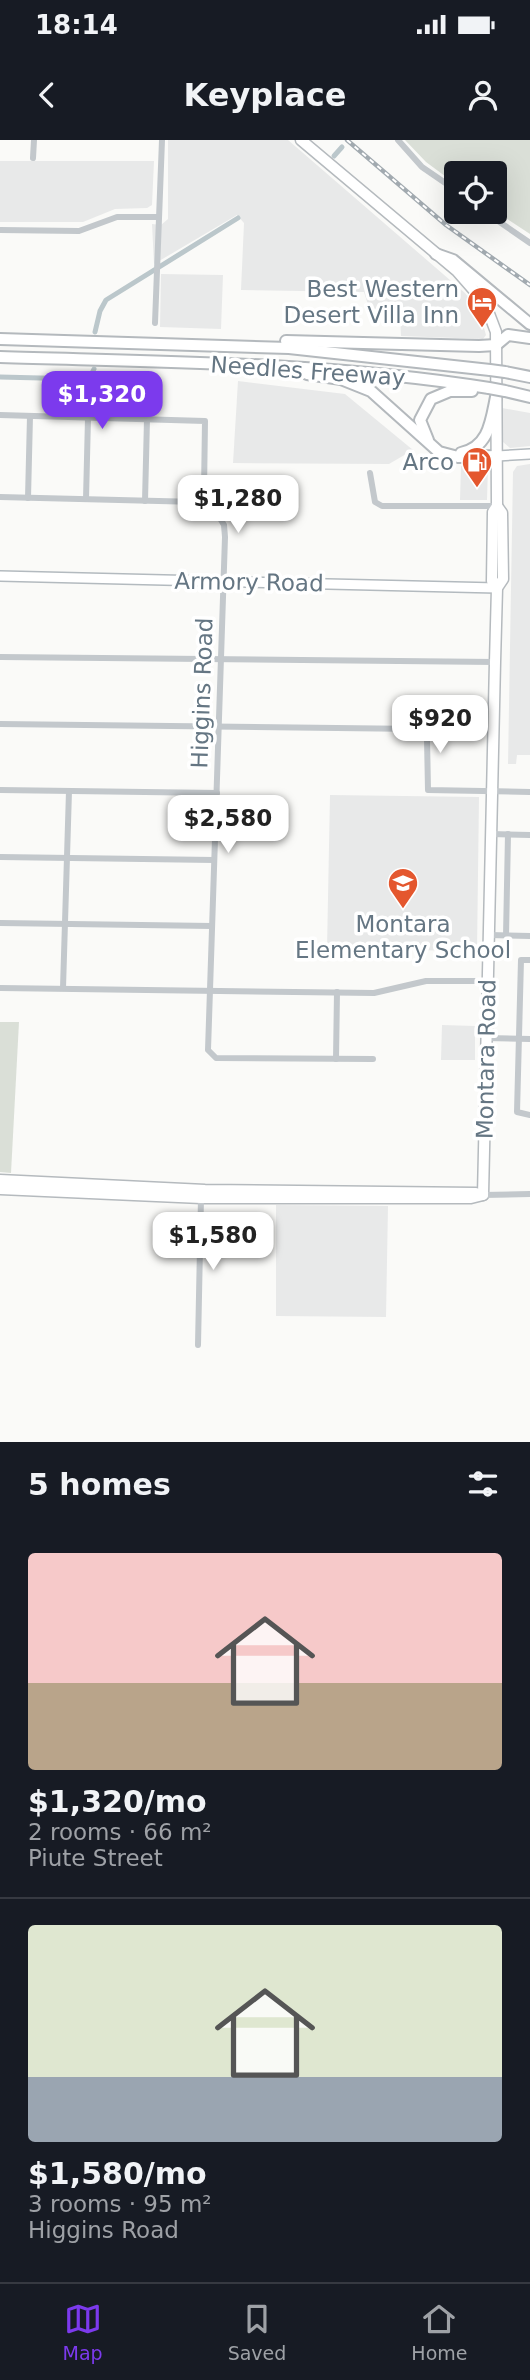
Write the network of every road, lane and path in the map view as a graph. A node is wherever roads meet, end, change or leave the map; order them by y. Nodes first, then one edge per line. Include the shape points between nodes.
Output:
1 (34, 140) edge
2 (162, 140) edge
3 (301, 140) edge
4 (398, 140) edge
5 (33, 158) dead end
6 (444, 182) edge
7 (159, 217) junction
8 (502, 224) edge
9 (0, 230) edge
10 (530, 243) edge
11 (436, 254) junction
12 (155, 323) dead end
13 (530, 324) edge
14 (530, 338) edge
15 (0, 339) edge
16 (169, 344) junction
17 (496, 345) junction
18 (0, 357) edge
19 (207, 364) junction
20 (530, 377) edge
21 (497, 393) junction
22 (530, 398) edge
23 (0, 415) edge
24 (30, 416) junction
25 (88, 418) junction
26 (147, 419) junction
27 (461, 453) junction
28 (530, 454) edge
29 (497, 456) junction
30 (370, 473) dead end
31 (0, 497) edge
32 (28, 498) junction
33 (86, 499) junction
34 (207, 499) junction
35 (145, 500) junction
36 (497, 506) junction
37 (0, 576) edge
38 (223, 582) junction
39 (498, 588) junction
40 (0, 657) edge
41 (220, 660) junction
42 (495, 662) junction
43 (0, 724) edge
44 (218, 727) junction
45 (0, 790) edge
46 (69, 791) junction
47 (492, 792) junction
48 (530, 792) edge
49 (216, 793) junction
50 (491, 834) junction
51 (508, 834) junction
52 (530, 835) edge
53 (0, 857) edge
54 (67, 858) junction
55 (215, 860) junction
56 (0, 923) edge
57 (65, 924) junction
58 (212, 926) junction
59 (489, 936) junction
60 (506, 936) junction
61 (530, 936) edge
62 (530, 960) edge
63 (488, 981) junction
64 (0, 988) edge
65 (63, 988) junction
66 (209, 991) junction
67 (337, 992) junction
68 (520, 1017) junction
69 (530, 1017) edge
70 (486, 1038) junction
71 (519, 1039) junction
72 (530, 1039) edge
73 (336, 1059) junction
74 (373, 1059) dead end
75 (530, 1115) edge
76 (0, 1180) edge
77 (0, 1189) edge
78 (530, 1194) edge
79 (483, 1195) junction
80 (201, 1198) junction
81 (198, 1345) dead end

1 - 5 street
2 - 7 street
3 - 11 main road, Montara Road
4 - 6 street via 422,167
7 - 9 street via 117,217 79,230
7 - 12 street
8 - 10 street
11 - 13 highway via 453,260
11 - 17 main road, Montara Road via 485,303
14 - 17 highway via 508,335
15 - 16 highway, Needles Freeway
16 - 17 highway
16 - 20 highway, Needles Freeway, bridge via 301,348
17 - 21 main road, Montara Road
18 - 19 highway, Needles Freeway
19 - 21 highway, Needles Freeway via 341,370
19 - 29 highway via 350,382 382,400 439,452 458,457
21 - 22 highway, Needles Freeway
21 - 27 highway via 484,439
21 - 27 highway via 442,393 422,412 421,428 430,441
21 - 29 main road, Montara Road
23 - 24 street
24 - 25 street
24 - 32 street
25 - 26 street
25 - 33 street
26 - 34 street, Higgins Road via 205,421 203,485
26 - 35 street
27 - 29 highway
28 - 29 main road
29 - 36 main road, Montara Road
30 - 36 street via 375,502 382,506
31 - 32 street
32 - 33 street
33 - 35 street
34 - 35 street
34 - 38 street, Higgins Road via 224,526
36 - 39 main road, Montara Road via 502,513 503,579
37 - 38 main road, Armory Road
38 - 39 main road, Armory Road
38 - 41 street, Higgins Road
39 - 42 main road, Montara Road
40 - 41 street
41 - 42 street
41 - 44 street, Higgins Road
42 - 47 main road, Montara Road
43 - 44 street
44 - 47 street via 419,729 425,732 428,790
44 - 49 street, Higgins Road
45 - 46 street
46 - 49 street
46 - 54 street
47 - 48 street
47 - 50 main road, Montara Road
49 - 55 street, Higgins Road
50 - 51 street
50 - 59 main road, Montara Road
51 - 52 street
51 - 60 street
53 - 54 street
54 - 55 street
54 - 57 street
55 - 58 street, Higgins Road
56 - 57 street
57 - 58 street
57 - 65 street
58 - 66 street, Higgins Road
59 - 60 street
59 - 63 main road, Montara Road
60 - 61 street
62 - 68 street via 521,960
63 - 67 street via 426,981 389,991
63 - 70 main road, Montara Road
64 - 65 street
65 - 66 street
66 - 67 street
66 - 73 street, Higgins Road via 208,1050 216,1058
67 - 73 street
68 - 69 street
68 - 71 street
70 - 71 street
70 - 79 main road, Montara Road
71 - 72 street
71 - 75 street via 517,1112
73 - 74 street
76 - 79 main road via 205,1190
77 - 80 main road
78 - 79 street
79 - 80 main road via 398,1200
80 - 81 street

